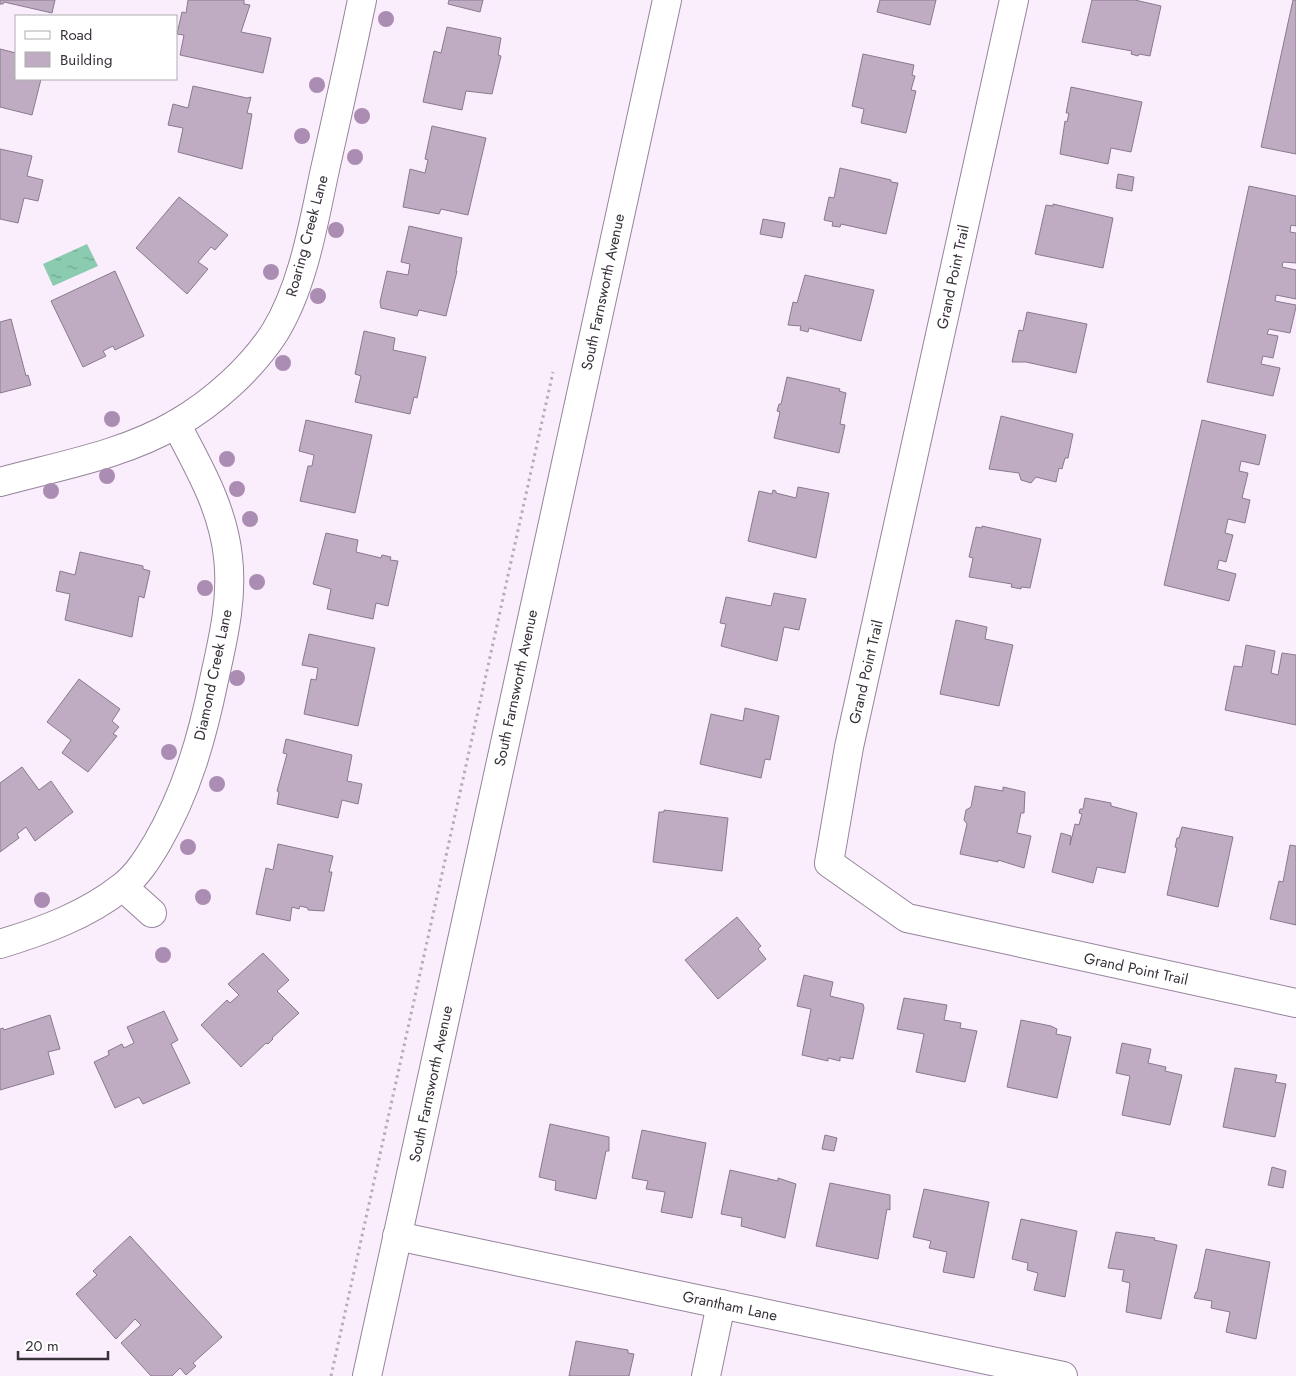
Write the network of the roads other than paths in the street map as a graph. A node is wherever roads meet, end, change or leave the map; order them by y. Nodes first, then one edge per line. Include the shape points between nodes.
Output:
1 (362, 0) edge
2 (667, 0) edge
3 (1014, 0) edge
4 (176, 424) junction
5 (0, 482) edge
6 (123, 887) junction
7 (152, 913) dead end
8 (0, 944) edge
9 (1296, 1003) edge
10 (397, 1236) junction
11 (721, 1304) junction
12 (367, 1376) edge
13 (706, 1376) edge
14 (1063, 1376) edge

1 - 4 street, Roaring Creek Lane via 319,197 292,296 275,332 247,367 208,402
2 - 10 street, South Farnsworth Avenue
3 - 9 street, Grand Point Trail via 849,747 829,863 907,918
4 - 5 street, Roaring Creek Lane via 135,443
4 - 6 street, Diamond Creek Lane via 211,492 223,527 228,557 227,622 192,769 168,824 140,868
6 - 7 street
6 - 8 street, Diamond Creek Lane via 67,920
10 - 11 street, Grantham Lane
10 - 12 street, South Farnsworth Avenue
11 - 13 street
11 - 14 street, Grantham Lane

